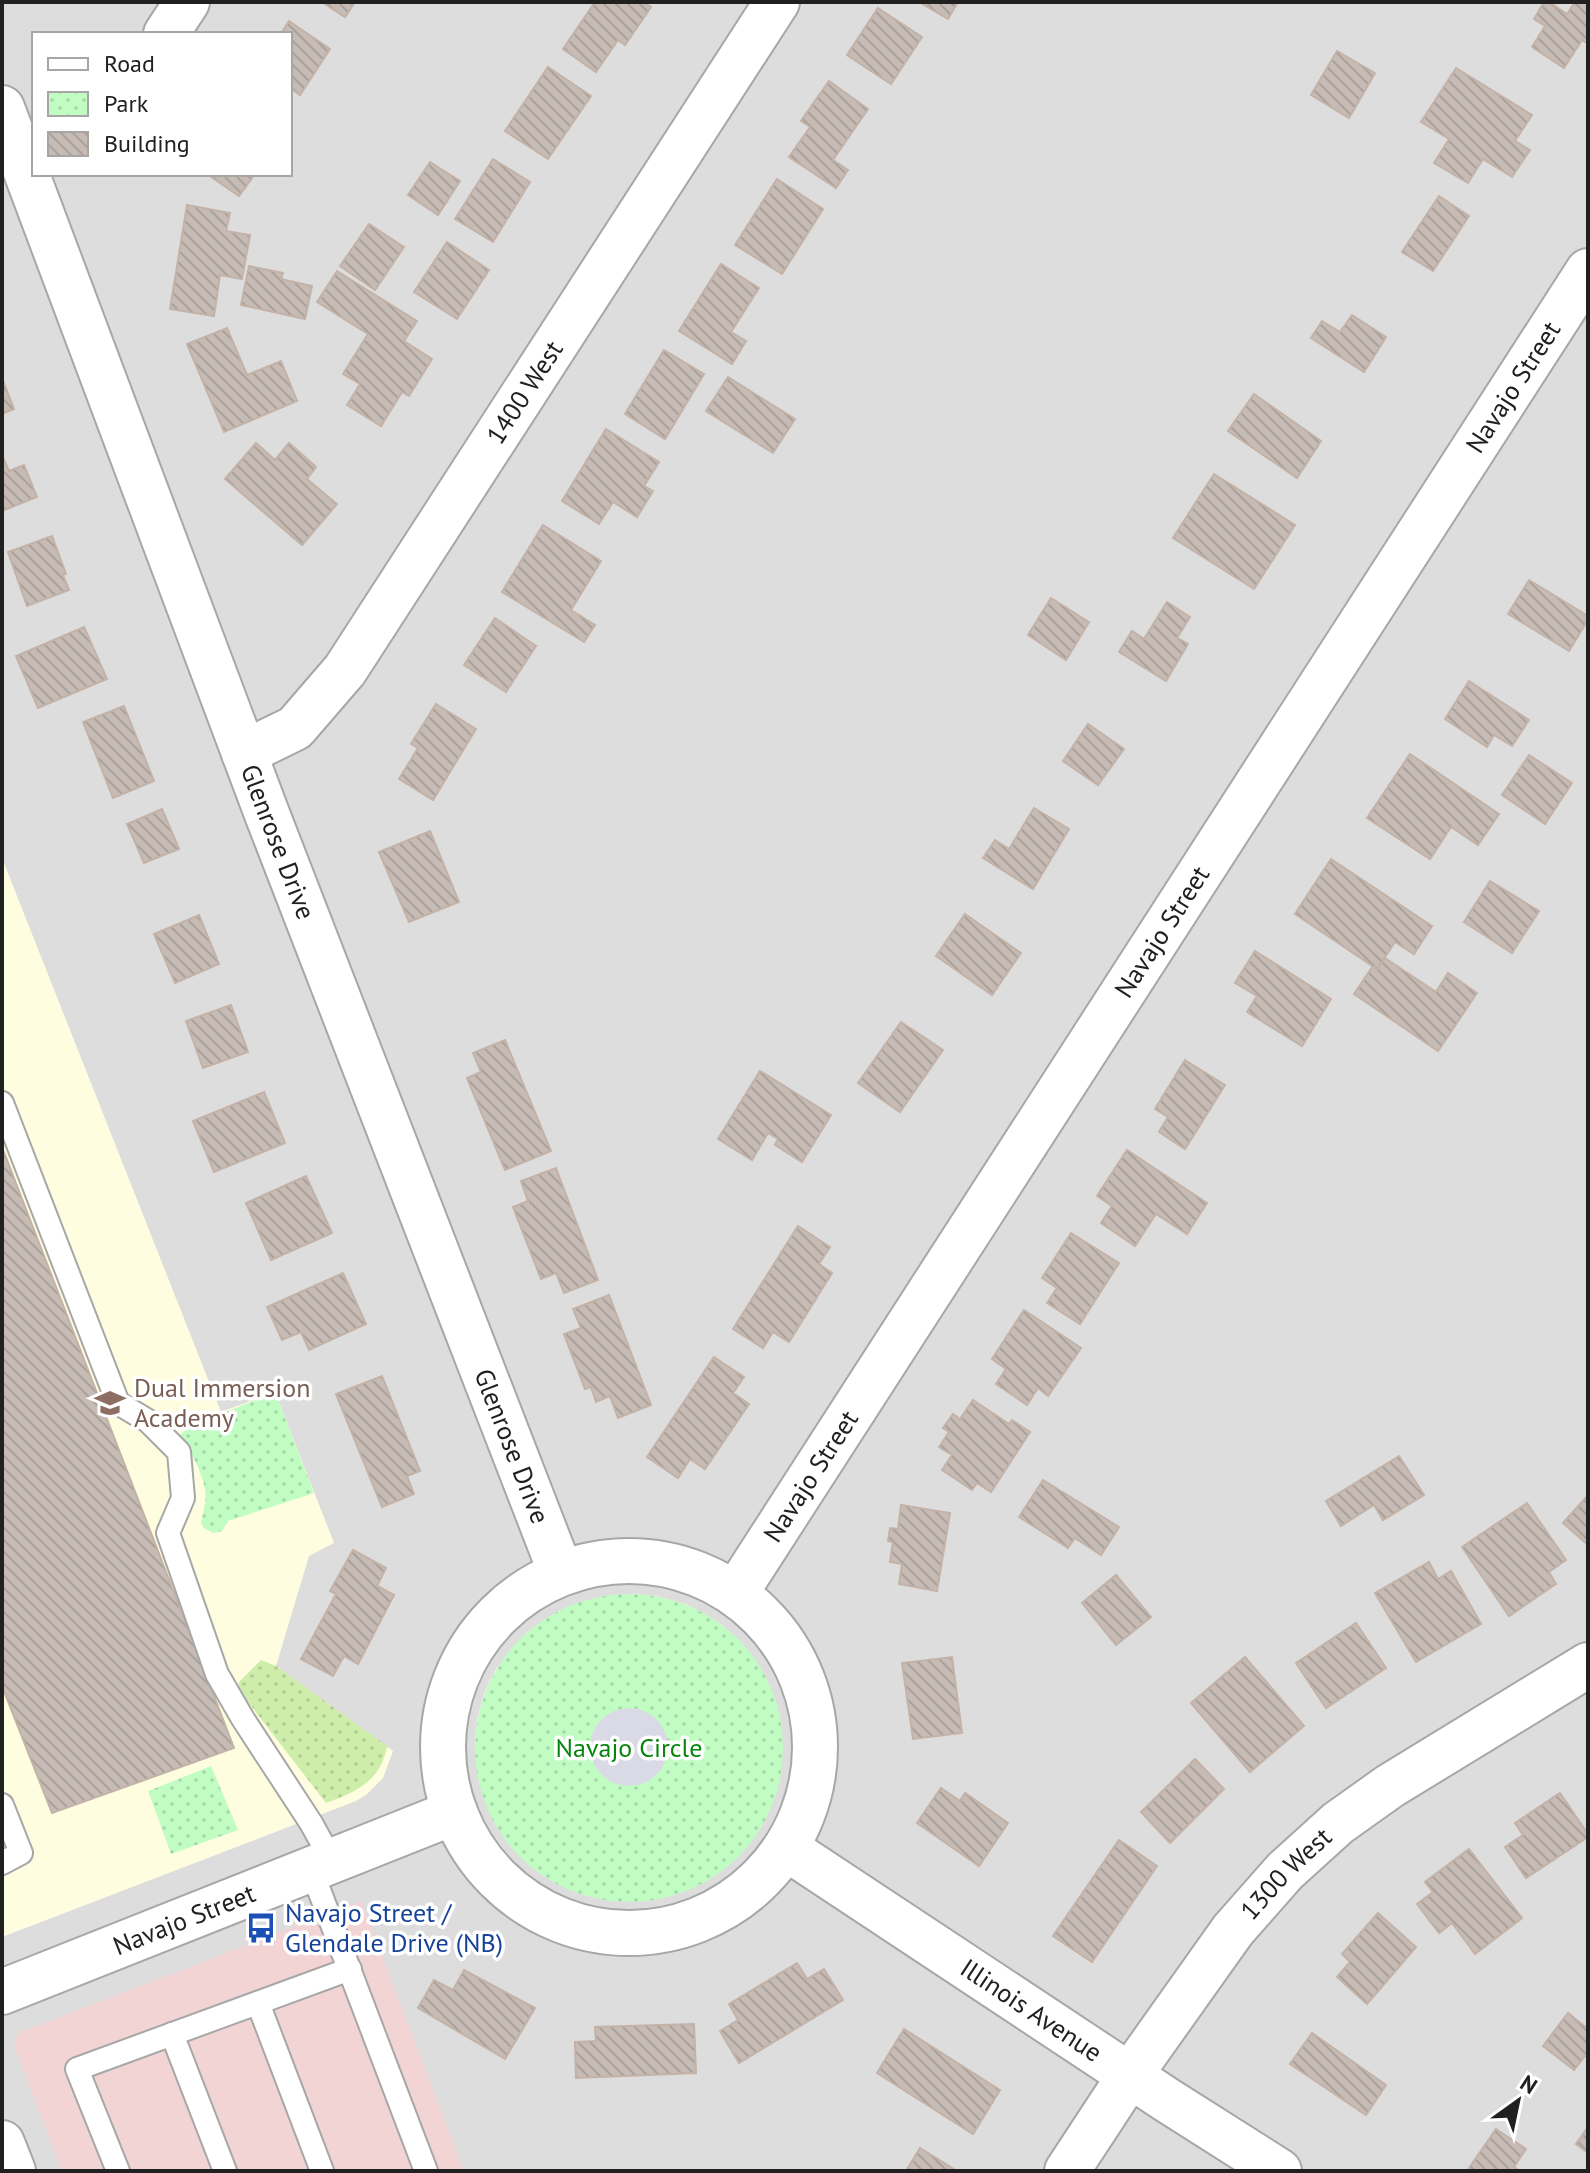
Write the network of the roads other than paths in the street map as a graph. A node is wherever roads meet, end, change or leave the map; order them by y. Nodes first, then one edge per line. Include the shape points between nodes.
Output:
1 (187, 2) edge
2 (777, 2) edge
3 (167, 32) edge
4 (2, 108) edge
5 (29, 161) edge
6 (34, 176) edge
7 (1588, 271) edge
8 (244, 753) junction
9 (2, 1103) edge
10 (561, 1573) junction
11 (735, 1594) junction
12 (1588, 1665) edge
13 (2, 1805) edge
14 (455, 1812) junction
15 (786, 1848) junction
16 (2, 1863) edge
17 (322, 1865) junction
18 (350, 1969) junction
19 (2, 1992) edge
20 (258, 2003) junction
21 (172, 2034) junction
22 (1130, 2075) junction
23 (2, 2143) edge
24 (13, 2171) edge
25 (118, 2171) edge
26 (225, 2171) edge
27 (322, 2171) edge
28 (426, 2171) edge
29 (1067, 2171) edge
30 (1279, 2171) edge

1 - 3 street
2 - 8 street, 1400 West via 345,670 295,728
4 - 5 street, Glenrose Drive
6 - 8 street, Glenrose Drive
7 - 11 street, Navajo Street
8 - 10 street, Glenrose Drive
9 - 17 lane via 118,1403 148,1421 179,1452 183,1498 168,1533 217,1674 311,1823
10 - 11 street via 600,1562 657,1562 712,1579
10 - 14 street via 505,1607 464,1658 444,1721 443,1754
11 - 15 street via 786,1645 811,1701 816,1762 811,1792
12 - 22 street, 1300 West via 1338,1823 1285,1871 1233,1930
13 - 16 lane via 21,1853
14 - 15 street via 492,1873 518,1895 547,1914 614,1933 648,1933 715,1913 744,1895
14 - 17 street, Navajo Street
15 - 22 street, Illinois Avenue
17 - 18 lane
17 - 19 street, Navajo Street
18 - 20 lane
18 - 28 lane
20 - 21 lane
20 - 27 lane
21 - 25 lane via 77,2069
21 - 26 lane
22 - 29 street, 1300 West
22 - 30 street, Illinois Avenue
23 - 24 street

